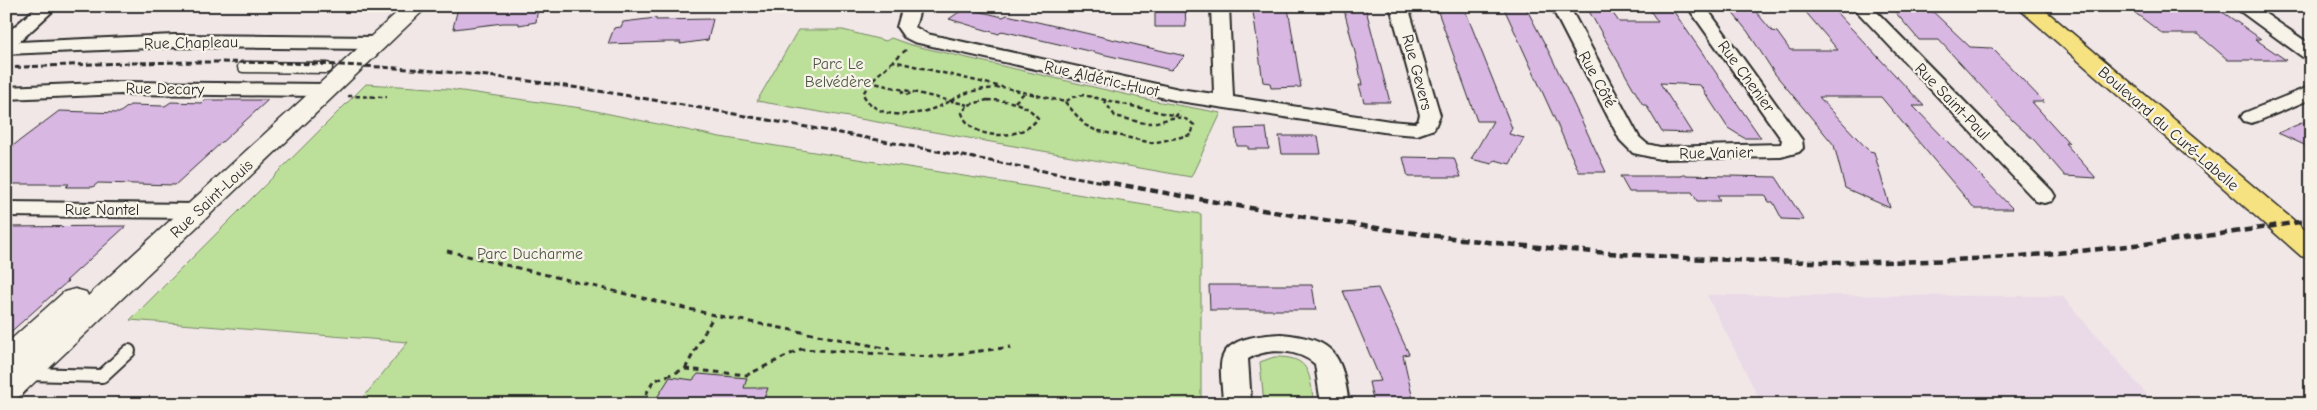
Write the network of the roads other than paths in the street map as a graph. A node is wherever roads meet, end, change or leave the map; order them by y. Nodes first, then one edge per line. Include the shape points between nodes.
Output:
1 (49, 6) edge
2 (398, 6) edge
3 (417, 6) edge
4 (912, 6) edge
5 (1220, 6) edge
6 (1399, 6) edge
7 (1560, 6) edge
8 (1696, 6) edge
9 (1861, 6) edge
10 (2027, 6) edge
11 (2047, 6) edge
12 (2242, 6) edge
13 (366, 43) junction
14 (6, 44) edge
15 (6, 48) edge
16 (2311, 54) edge
17 (244, 68) dead end
18 (319, 83) junction
19 (2311, 92) edge
20 (6, 93) edge
21 (1222, 102) junction
22 (1325, 117) joint
23 (2251, 117) dead end
24 (1792, 148) joint
25 (1640, 149) joint
26 (2044, 196) dead end
27 (6, 208) edge
28 (185, 211) junction
29 (2311, 231) edge
30 (2311, 250) edge
31 (129, 351) dead end
32 (11, 375) edge
33 (1238, 404) edge
34 (1335, 404) edge

1 - 14 street
2 - 13 street, Rue Saint-Louis
3 - 13 street, Rue Saint-Louis
4 - 21 street, Rue Aldéric-Huot via 906,27 916,36 1170,94
5 - 21 street
6 - 22 street, Rue Gevers via 1426,96 1430,121 1423,128 1409,129
7 - 25 street, Rue Côté via 1630,140
8 - 24 street, Rue Chenier via 1792,140
9 - 26 street, Rue Saint-Paul
10 - 30 main road, Boulevard du Curé-Labelle
11 - 29 main road, Boulevard du Curé-Labelle
12 - 16 street
13 - 15 street, Rue Chapleau via 174,41
13 - 18 street, Rue Saint-Louis
17 - 18 lane
18 - 20 street, Rue Decary
18 - 28 street, Rue Saint-Louis
19 - 23 street
21 - 22 street, Rue Aldéric-Huot
24 - 25 street, Rue Vanier via 1780,151 1660,153
27 - 28 street, Rue Nantel
28 - 32 street, Rue Saint-Louis
31 - 32 lane via 102,376
33 - 34 street via 1236,355 1251,346 1281,344 1301,346 1322,356 1328,365

